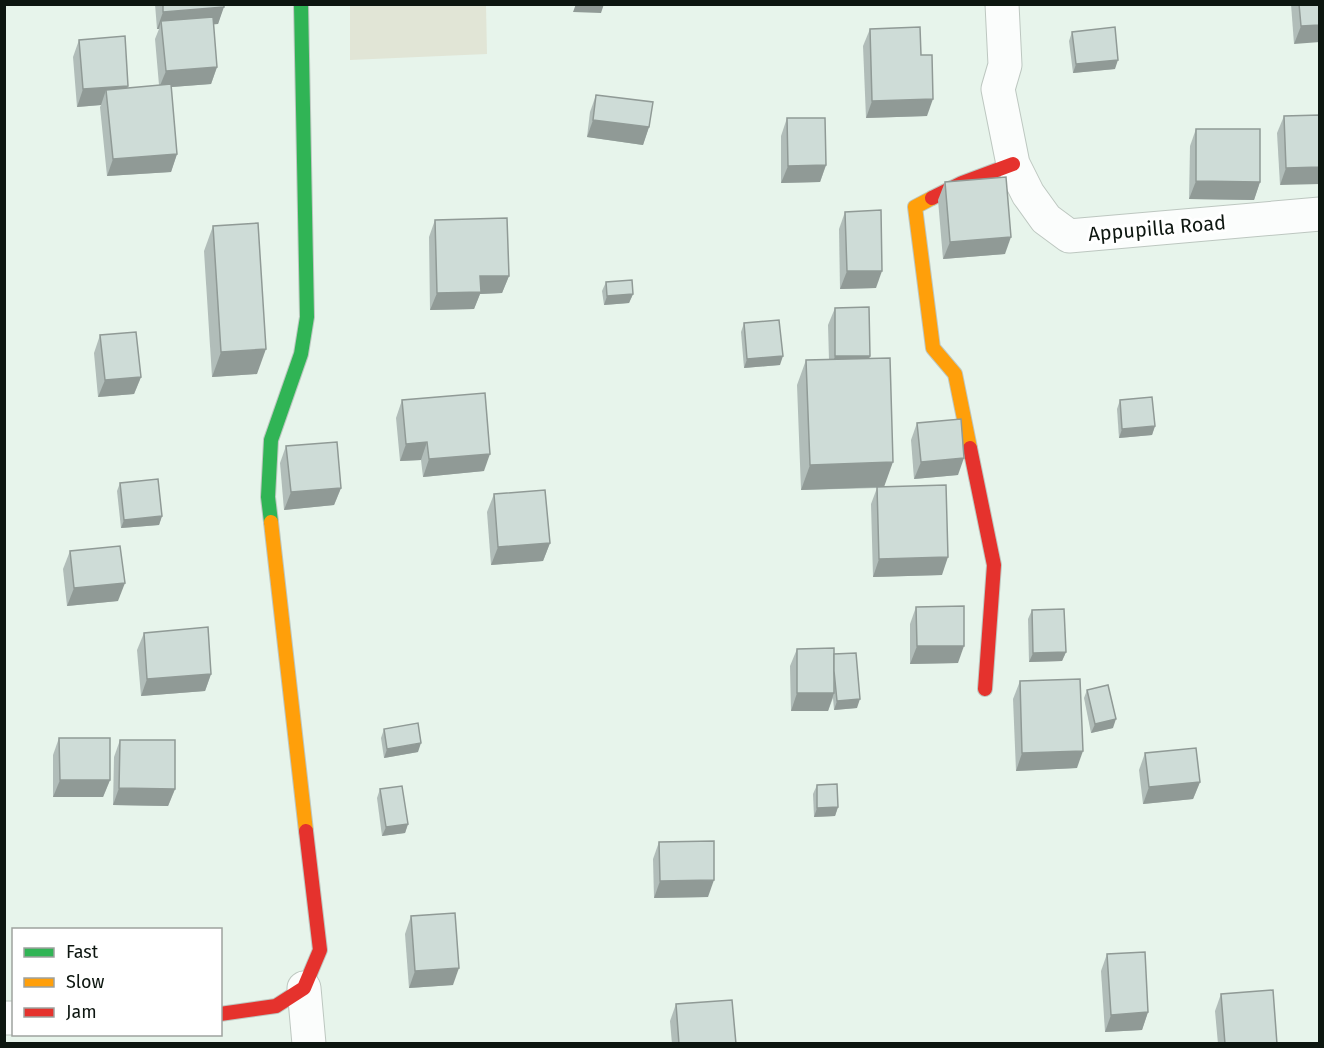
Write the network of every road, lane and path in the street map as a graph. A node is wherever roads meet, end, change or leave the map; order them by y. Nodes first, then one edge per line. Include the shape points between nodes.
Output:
1 (301, 4) edge
2 (1002, 4) edge
3 (1013, 164) junction
4 (1320, 214) edge
5 (985, 689) dead end
6 (304, 988) junction
7 (222, 1014) edge
8 (309, 1044) edge

1 - 6 street via 308,317 301,354 271,440 268,496 320,950
2 - 3 street, Appupilla Road via 1005,65 998,89
3 - 4 street, Appupilla Road via 1046,219 1069,237
3 - 5 street via 962,183 915,207 933,348 955,374 994,566
6 - 7 street via 276,1006
6 - 8 street

